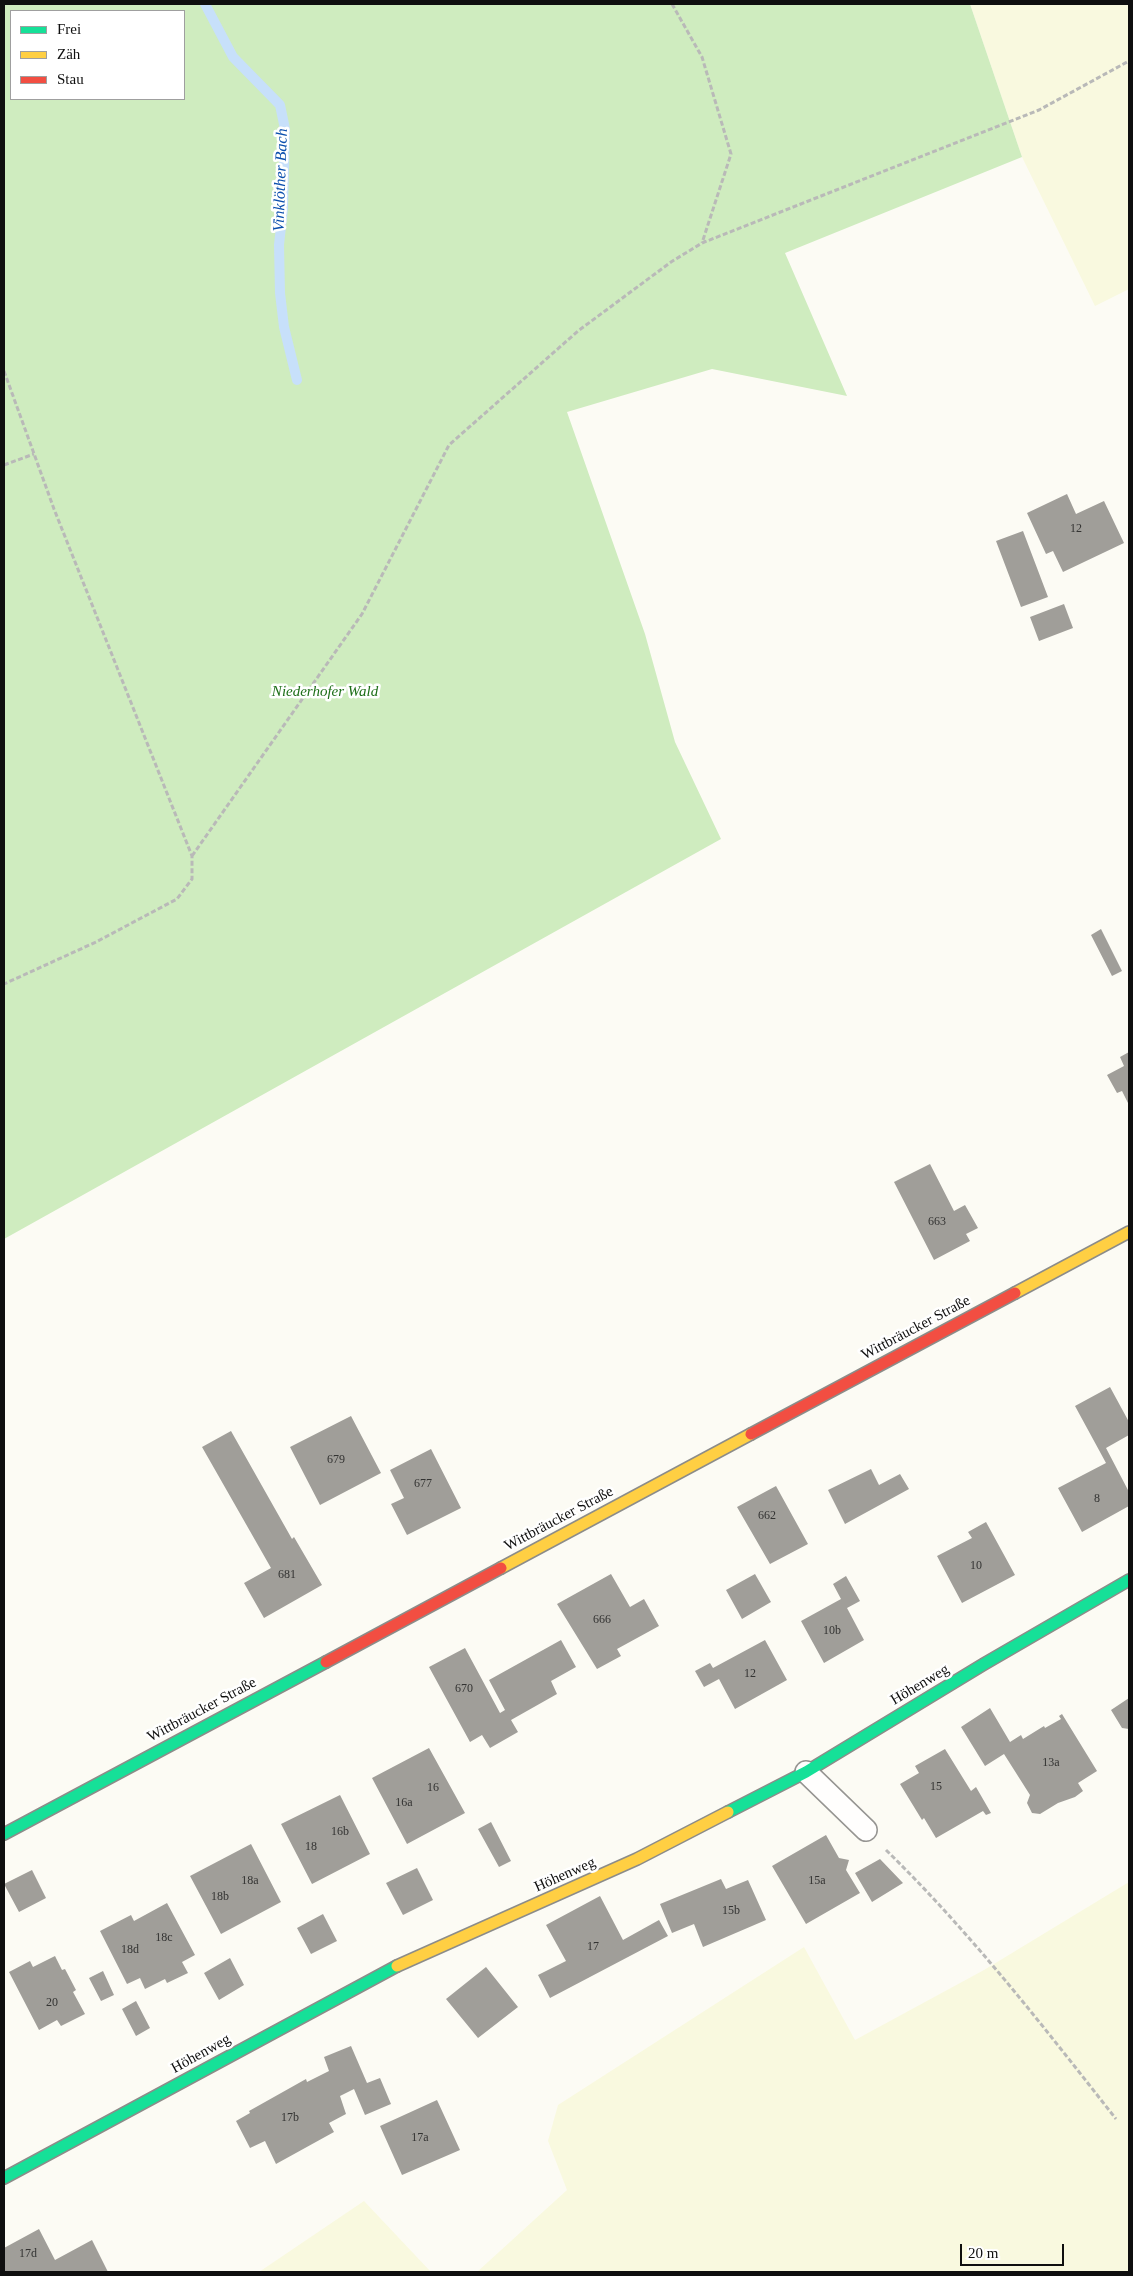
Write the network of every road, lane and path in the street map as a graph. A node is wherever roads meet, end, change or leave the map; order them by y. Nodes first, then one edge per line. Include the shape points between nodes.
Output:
1 (672, 4) edge
2 (1129, 61) edge
3 (702, 242) junction
4 (4, 371) edge
5 (34, 454) junction
6 (4, 465) edge
7 (192, 856) junction
8 (4, 984) edge
9 (1129, 1232) edge
10 (1129, 1580) edge
11 (806, 1772) junction
12 (866, 1830) joint
13 (4, 1834) edge
14 (1116, 2119) dead end
15 (4, 2178) edge

1 - 3 path via 702,57 731,154
2 - 3 path via 1039,110
3 - 7 path via 578,331 449,445 362,614
4 - 5 path
5 - 6 path
5 - 7 path
7 - 8 path via 192,879 177,900
9 - 13 main road, Wittbräucker Straße
10 - 11 main road, Höhenweg
11 - 12 lane
11 - 15 main road, Höhenweg via 638,1859 380,1974
12 - 14 path via 926,1888 1006,1978

